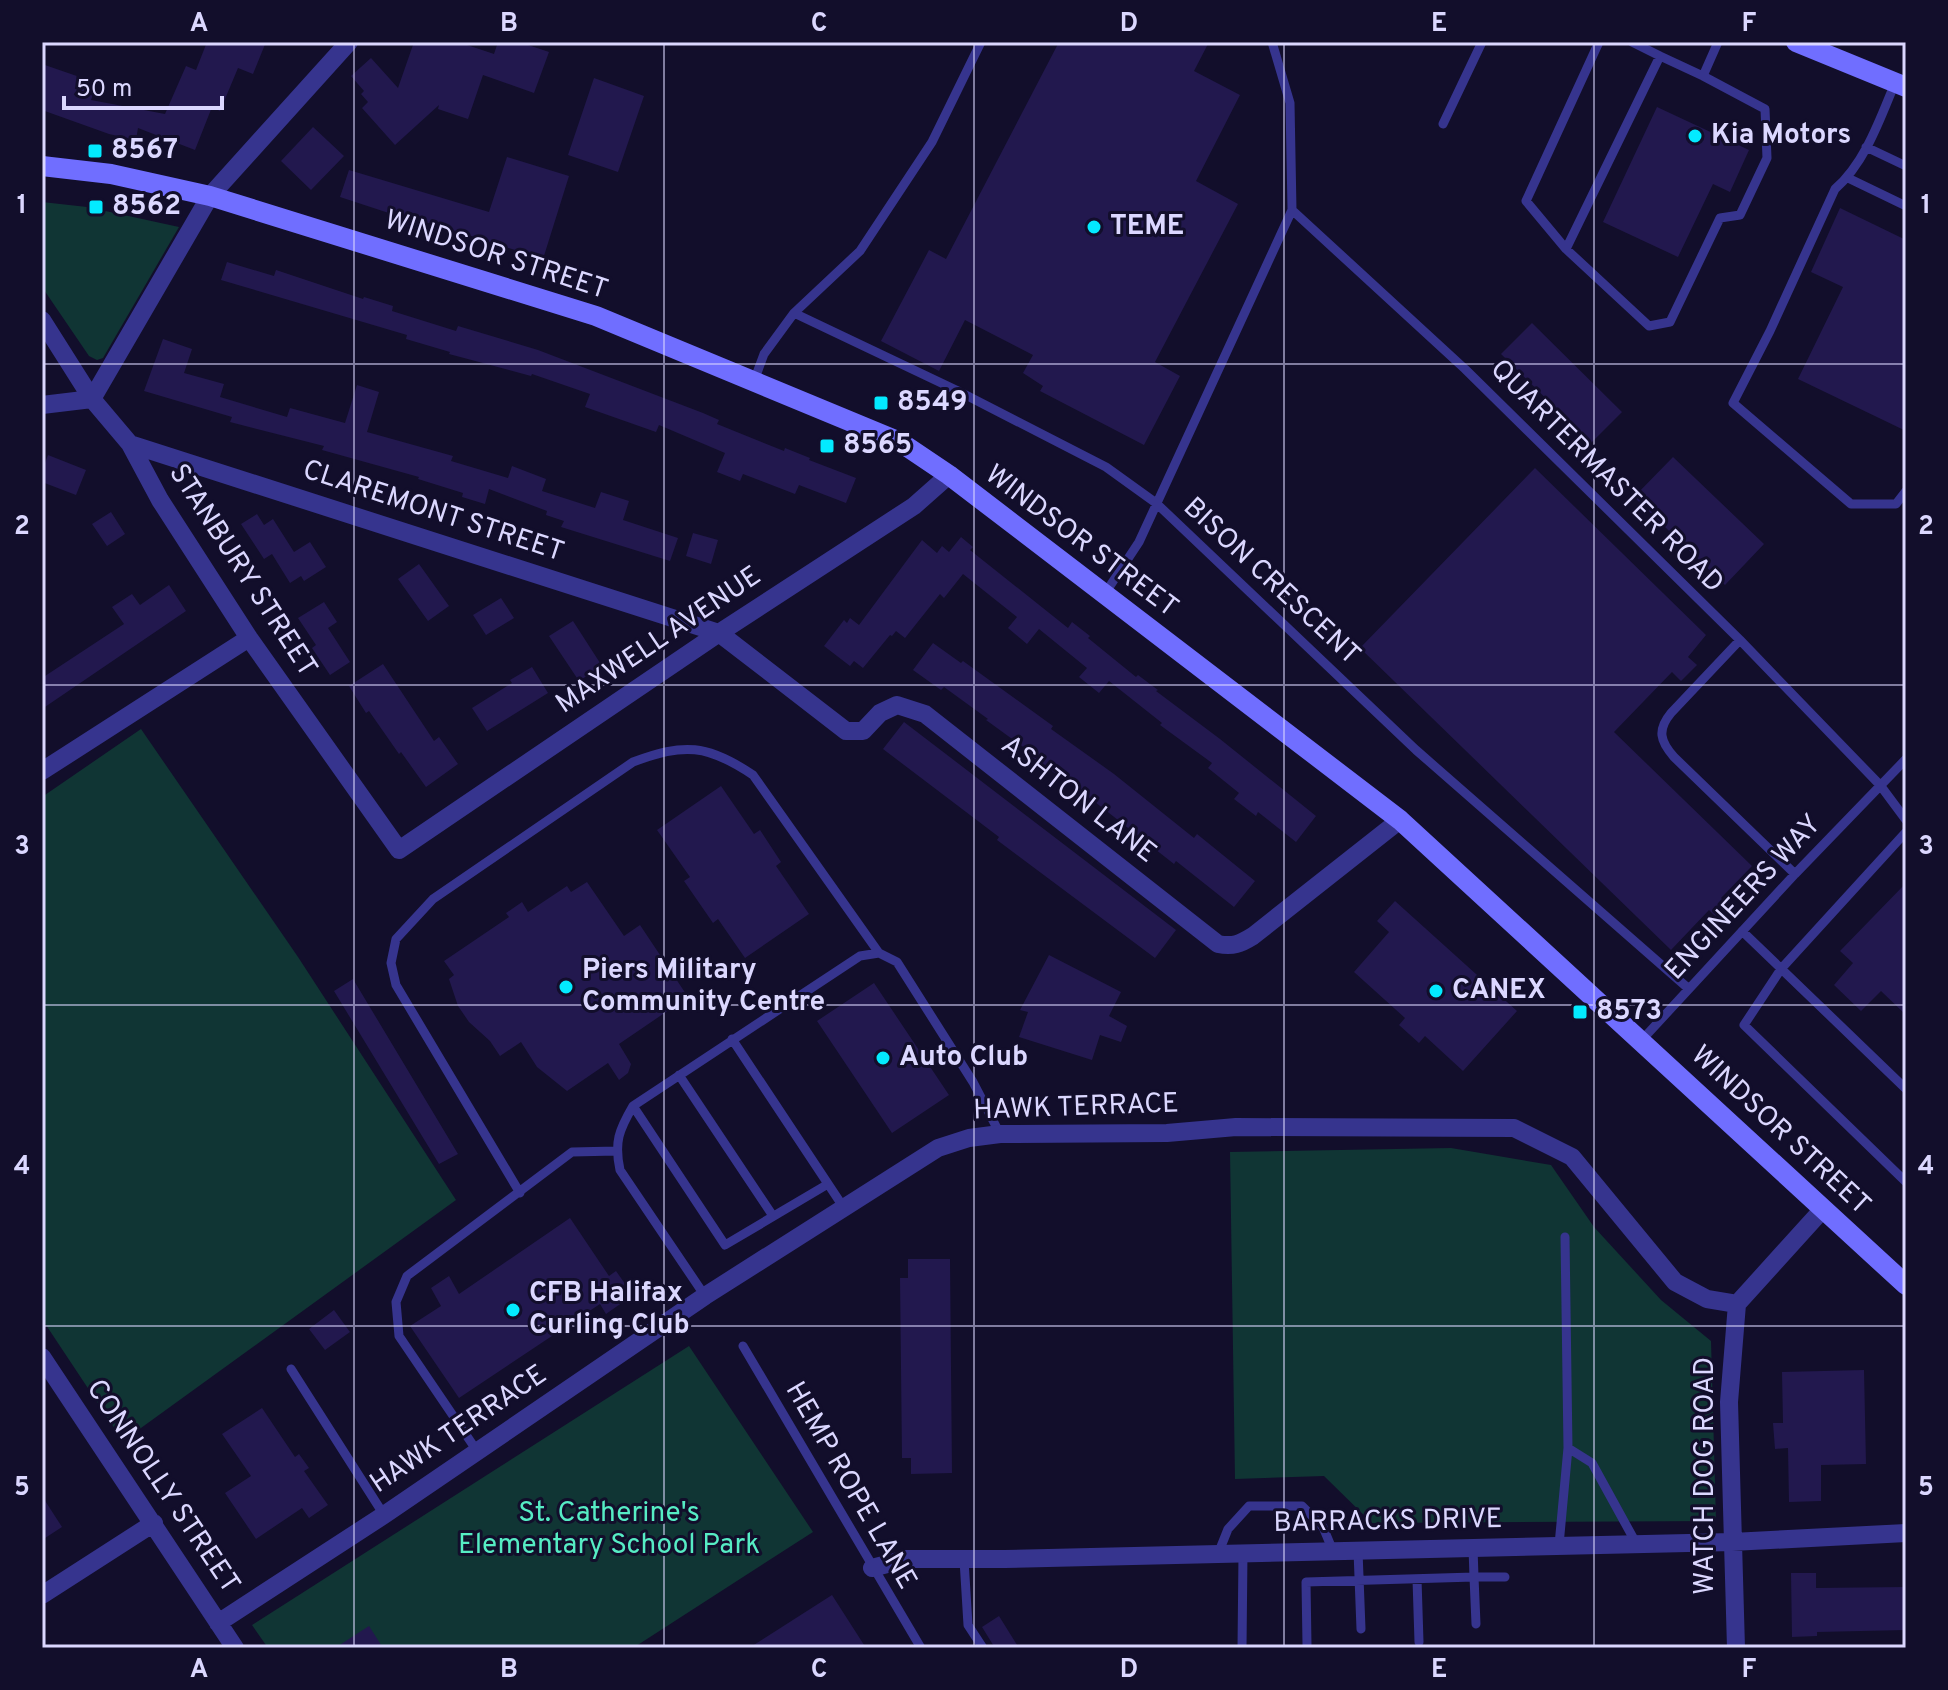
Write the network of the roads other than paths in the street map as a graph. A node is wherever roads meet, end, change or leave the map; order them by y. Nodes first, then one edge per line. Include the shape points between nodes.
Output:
1 (349, 42) edge
2 (981, 42) edge
3 (1272, 42) edge
4 (1482, 42) edge
5 (1599, 42) edge
6 (1632, 42) edge
7 (1718, 42) edge
8 (1796, 42) edge
9 (1660, 56) junction
10 (1703, 76) junction
11 (1900, 85) edge
12 (1443, 124) dead end
13 (1866, 147) junction
14 (42, 166) edge
15 (1906, 166) edge
16 (1848, 178) junction
17 (210, 196) junction
18 (1906, 206) edge
19 (1292, 210) junction
20 (1566, 249) junction
21 (794, 313) junction
22 (42, 320) edge
23 (754, 381) junction
24 (92, 399) junction
25 (42, 405) edge
26 (130, 444) junction
27 (949, 475) junction
28 (1906, 491) edge
29 (1156, 503) junction
30 (1104, 595) junction
31 (719, 633) junction
32 (249, 638) junction
33 (1740, 640) junction
34 (1906, 759) edge
35 (42, 771) edge
36 (1880, 785) junction
37 (1400, 820) junction
38 (1906, 820) edge
39 (1906, 832) edge
40 (399, 850) joint
41 (1795, 874) junction
42 (1742, 931) junction
43 (879, 953) junction
44 (1781, 969) junction
45 (1689, 989) junction
46 (732, 1039) junction
47 (1640, 1042) junction
48 (679, 1075) junction
49 (1906, 1089) edge
50 (633, 1106) junction
51 (1000, 1134) junction
52 (616, 1151) junction
53 (1906, 1182) edge
54 (828, 1184) junction
55 (520, 1193) junction
56 (844, 1208) junction
57 (1823, 1209) junction
58 (773, 1216) junction
59 (1565, 1237) dead end
60 (1906, 1285) edge
61 (705, 1296) junction
62 (1737, 1304) junction
63 (743, 1346) dead end
64 (42, 1357) edge
65 (291, 1369) dead end
66 (1568, 1448) junction
67 (477, 1451) junction
68 (384, 1515) junction
69 (154, 1523) junction
70 (1906, 1533) edge
71 (1732, 1542) junction
72 (1636, 1543) junction
73 (1559, 1545) junction
74 (1473, 1548) junction
75 (1333, 1551) junction
76 (1358, 1551) junction
77 (1243, 1553) junction
78 (1218, 1554) junction
79 (964, 1560) junction
80 (872, 1568) junction
81 (1474, 1577) junction
82 (1505, 1577) dead end
83 (1417, 1579) junction
84 (1359, 1580) junction
85 (42, 1595) edge
86 (218, 1623) junction
87 (1476, 1624) dead end
88 (1361, 1629) dead end
89 (1419, 1642) dead end
90 (1307, 1645) dead end
91 (235, 1648) edge
92 (921, 1648) edge
93 (983, 1648) edge
94 (1242, 1648) edge
95 (1736, 1648) edge

1 - 17 street
2 - 21 lane via 932,142 860,251
3 - 19 lane, BISON CRESCENT via 1290,103
4 - 12 lane
5 - 20 lane via 1526,201
6 - 9 lane
7 - 10 lane
8 - 11 street
9 - 10 lane
9 - 20 lane
10 - 20 lane via 1765,109 1767,158 1740,215 1720,218 1670,322 1649,326
11 - 13 lane
13 - 15 lane
13 - 16 lane
14 - 17 street, WINDSOR STREET via 111,174
16 - 18 lane
16 - 28 lane via 1835,189 1733,403 1851,504 1896,504
17 - 23 street, WINDSOR STREET via 596,316
17 - 24 street
19 - 29 lane, BISON CRESCENT
19 - 33 lane, QUARTERMASTER ROAD via 1465,369
21 - 23 lane via 764,354
21 - 29 lane via 1106,467
22 - 24 street, STANBURY STREET
23 - 27 street, WINDSOR STREET via 900,442
24 - 25 street
24 - 26 street, STANBURY STREET
26 - 31 street, CLAREMONT STREET
26 - 32 street, STANBURY STREET
27 - 30 street, WINDSOR STREET
27 - 31 street, MAXWELL AVENUE via 914,506
29 - 30 lane via 1139,542
29 - 45 lane, BISON CRESCENT via 1416,750
30 - 37 street, WINDSOR STREET
31 - 37 street, ASHTON LANE via 846,731 863,731 897,705 925,714 1218,944 1240,944 1253,936
31 - 40 street, MAXWELL AVENUE
32 - 35 street
32 - 40 street, STANBURY STREET
33 - 36 lane, QUARTERMASTER ROAD
33 - 41 lane via 1666,719 1661,737 1674,757
34 - 36 lane, ENGINEERS WAY
36 - 38 lane, QUARTERMASTER ROAD
36 - 41 lane, ENGINEERS WAY
37 - 47 street, WINDSOR STREET
39 - 44 lane
41 - 42 lane, ENGINEERS WAY
42 - 44 lane
42 - 45 lane, ENGINEERS WAY
43 - 46 lane via 860,956
43 - 51 lane via 897,962 916,990
43 - 55 lane via 753,775 723,755 693,749 659,752 633,762 433,899 396,939 391,963 396,985
44 - 49 lane
44 - 53 lane via 1744,1025
45 - 47 lane, ENGINEERS WAY
46 - 48 lane
46 - 54 lane
47 - 57 street, WINDSOR STREET
48 - 50 lane
48 - 58 lane
50 - 52 lane via 620,1128
50 - 58 lane via 725,1245
51 - 56 street, HAWK TERRACE via 938,1148
51 - 62 street, HAWK TERRACE via 1236,1127 1514,1128 1572,1157 1675,1282 1707,1299
52 - 55 lane via 572,1152
52 - 61 lane via 620,1170
54 - 56 lane
54 - 58 lane
55 - 67 lane via 407,1276 396,1302 399,1336
56 - 61 street, HAWK TERRACE
57 - 60 street, WINDSOR STREET
57 - 62 street
59 - 66 lane
61 - 67 street, HAWK TERRACE
62 - 71 street, WATCH DOG ROAD via 1729,1402
63 - 80 lane, HEMP ROPE LANE
64 - 69 street, CONNOLLY STREET
65 - 68 lane
66 - 72 lane via 1592,1463
66 - 73 lane
67 - 68 street, HAWK TERRACE
68 - 86 street, HAWK TERRACE
69 - 85 street
69 - 86 street, CONNOLLY STREET
70 - 71 street, BARRACKS DRIVE
71 - 72 street, BARRACKS DRIVE
71 - 95 street, WATCH DOG ROAD
72 - 73 street, BARRACKS DRIVE
73 - 74 street, BARRACKS DRIVE
74 - 76 street, BARRACKS DRIVE
74 - 81 lane
75 - 76 street, BARRACKS DRIVE
75 - 77 street, BARRACKS DRIVE
75 - 78 lane via 1323,1527 1302,1506 1249,1506 1228,1529
76 - 84 lane
77 - 78 street, BARRACKS DRIVE
77 - 94 lane
78 - 79 street, BARRACKS DRIVE
79 - 80 street, BARRACKS DRIVE via 906,1559
79 - 93 lane via 968,1625
80 - 92 lane, HEMP ROPE LANE
81 - 82 lane
81 - 83 lane
81 - 87 lane
83 - 84 lane
83 - 89 lane
84 - 88 lane
84 - 90 lane via 1306,1582
86 - 91 street, CONNOLLY STREET

